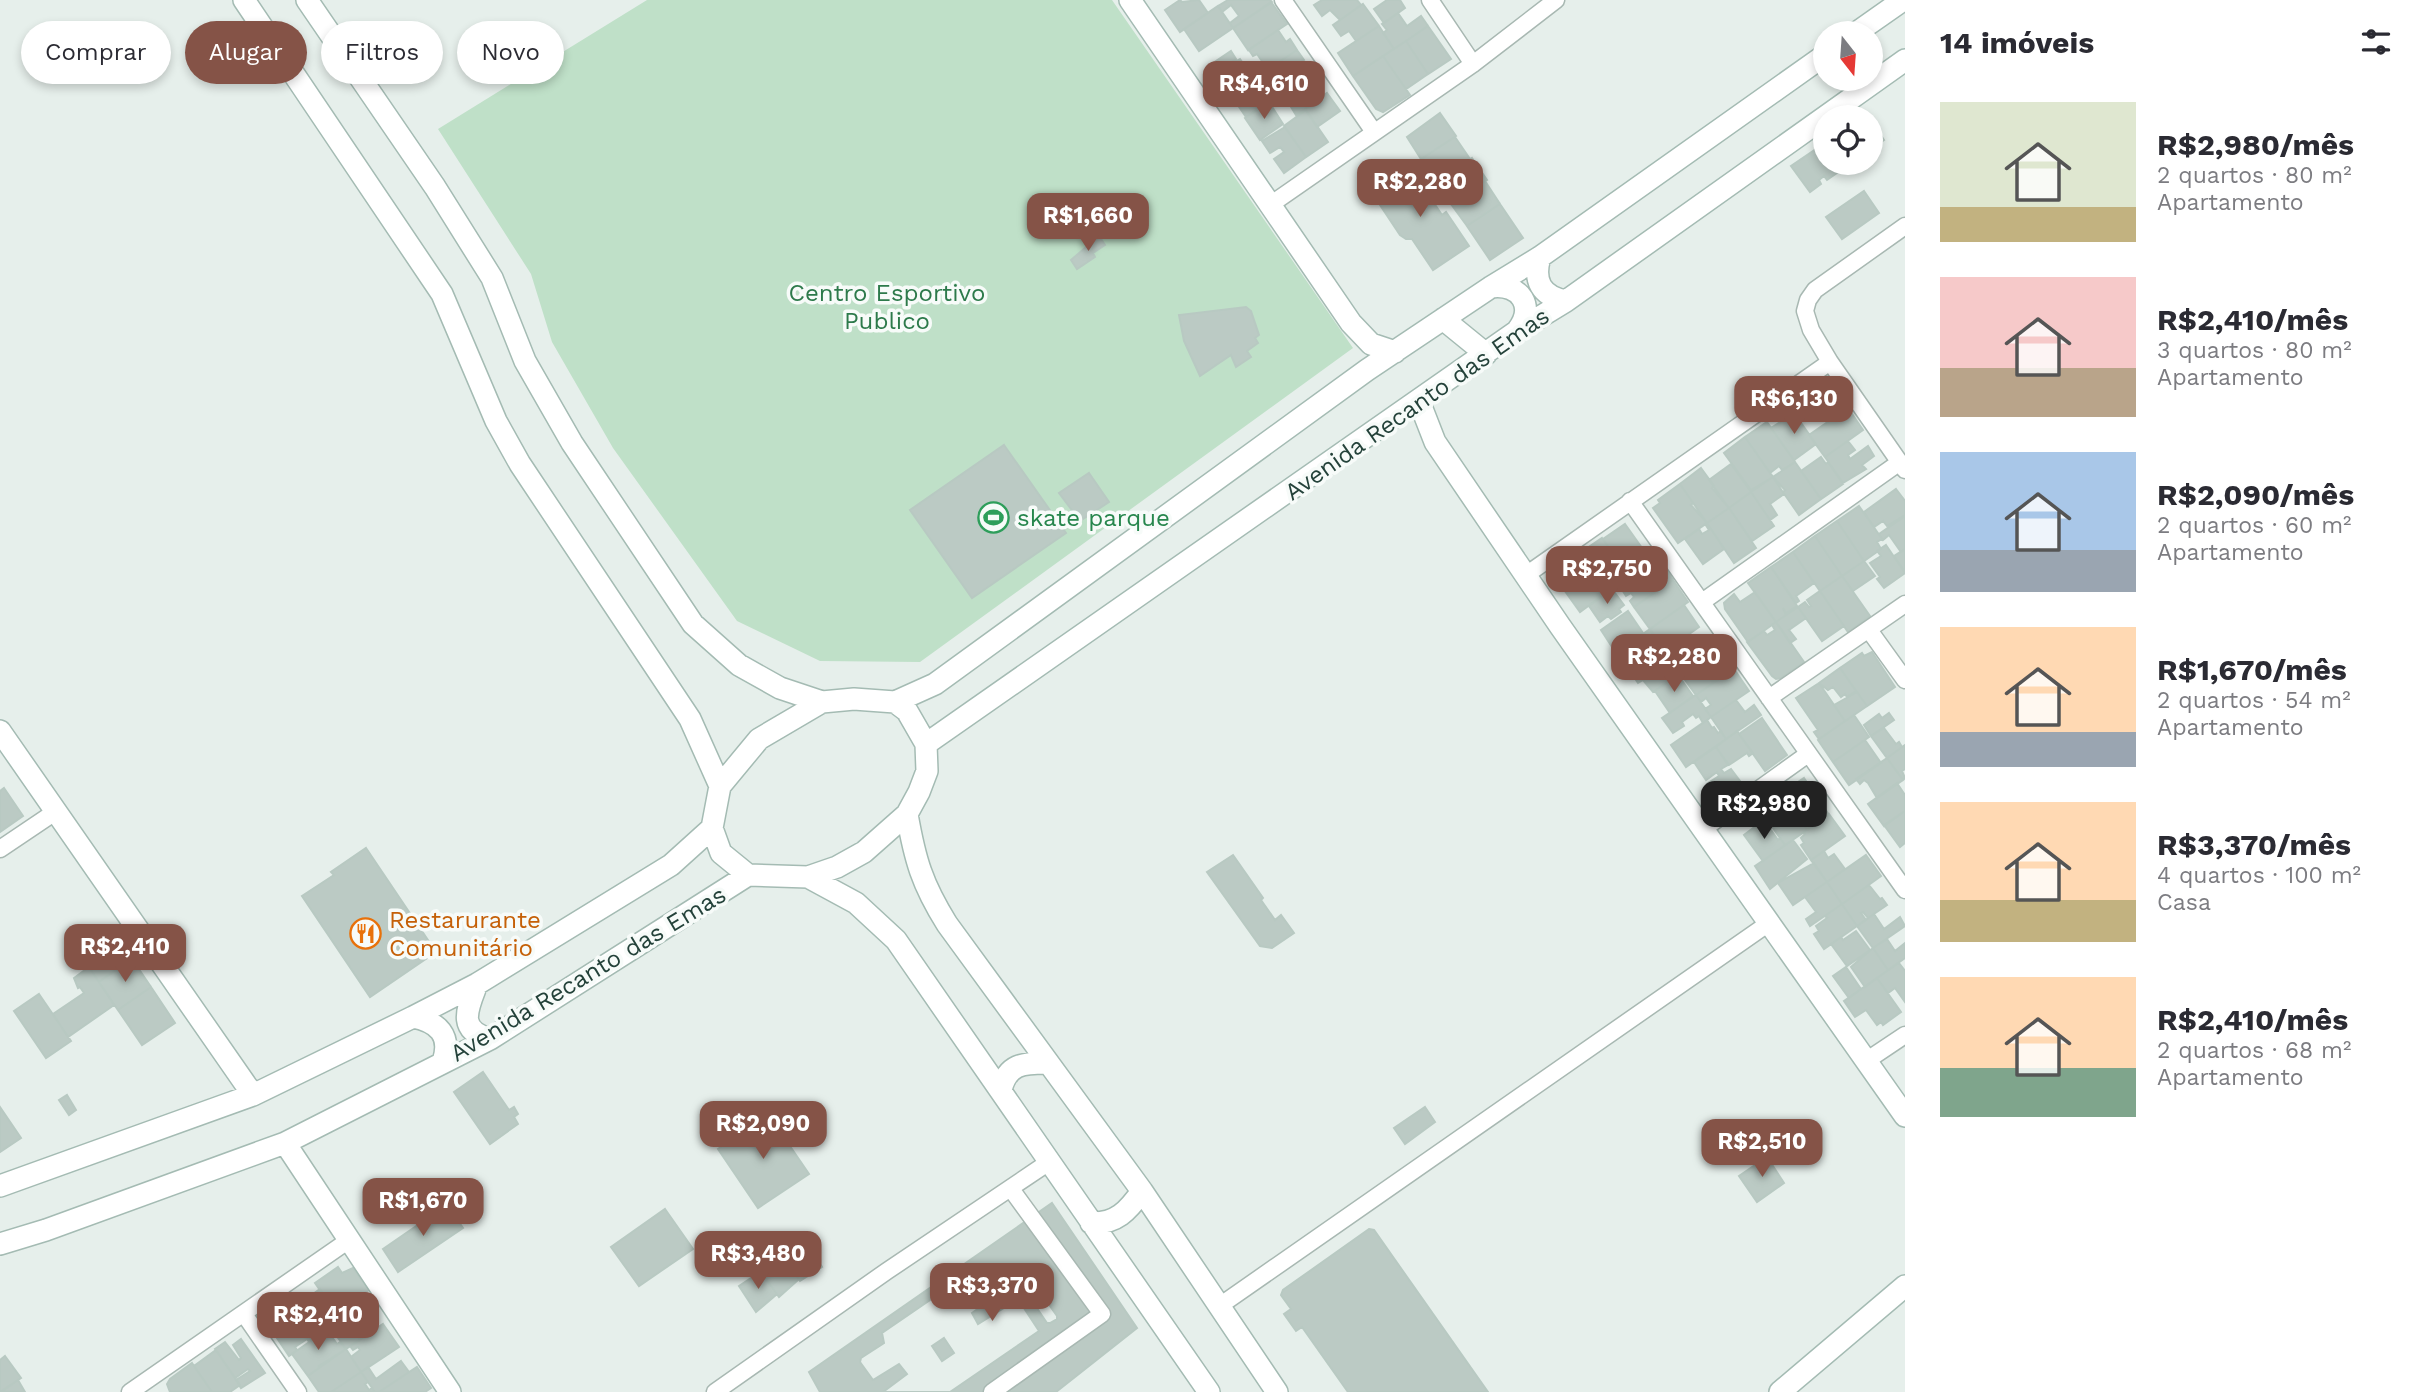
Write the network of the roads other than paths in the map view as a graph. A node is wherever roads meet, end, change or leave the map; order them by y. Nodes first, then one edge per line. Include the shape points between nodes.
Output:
1 (244, 0) edge
2 (307, 0) edge
3 (1130, 0) edge
4 (1283, 0) edge
5 (1430, 0) edge
6 (1556, 0) edge
7 (1903, 0) edge
8 (1873, 21) edge
9 (1905, 60) edge
10 (1473, 64) junction
11 (1813, 64) edge
12 (1374, 132) junction
13 (1270, 205) junction
14 (1905, 226) edge
15 (1540, 257) junction
16 (1491, 287) junction
17 (1566, 301) junction
18 (1443, 319) junction
19 (1351, 323) junction
20 (1517, 331) junction
21 (1395, 352) junction
22 (1486, 354) junction
23 (1830, 362) junction
24 (1367, 370) junction
25 (1411, 407) junction
26 (1902, 466) edge
27 (1630, 501) junction
28 (1526, 575) junction
29 (1702, 602) junction
30 (1905, 604) edge
31 (1869, 630) junction
32 (1905, 680) edge
33 (1769, 698) junction
34 (822, 702) junction
35 (895, 702) junction
36 (0, 731) edge
37 (926, 744) junction
38 (1808, 754) junction
39 (720, 786) junction
40 (55, 812) junction
41 (907, 814) junction
42 (712, 828) junction
43 (1702, 830) junction
44 (0, 849) edge
45 (748, 875) junction
46 (808, 877) junction
47 (1905, 890) edge
48 (1769, 923) junction
49 (477, 984) junction
50 (413, 1017) junction
51 (1905, 1035) edge
52 (490, 1039) junction
53 (1866, 1061) junction
54 (443, 1062) junction
55 (1046, 1063) junction
56 (1001, 1090) junction
57 (253, 1095) junction
58 (1905, 1116) edge
59 (285, 1143) junction
60 (1049, 1162) junction
61 (0, 1186) edge
62 (1011, 1189) junction
63 (1142, 1191) junction
64 (1091, 1223) junction
65 (349, 1240) junction
66 (0, 1244) edge
67 (1905, 1286) edge
68 (1218, 1307) junction
69 (244, 1314) junction
70 (141, 1389) edge
71 (298, 1392) edge
72 (450, 1392) edge
73 (715, 1392) edge
74 (992, 1392) edge
75 (1209, 1392) edge
76 (1277, 1392) edge
77 (1780, 1392) edge

1 - 39 main road via 442,294 490,409 514,453 690,719
2 - 34 main road via 492,278 525,361 572,443 693,624 739,665 780,688
3 - 13 main road
4 - 12 street
5 - 10 street
6 - 10 street
7 - 8 main road
9 - 17 main road, Avenida Recanto das Emas
10 - 12 street
11 - 15 main road
12 - 13 street
13 - 19 main road
14 - 23 street via 1808,299 1806,319
15 - 16 main road
15 - 17 main road via 1538,281 1554,299
16 - 18 main road
16 - 20 main road via 1501,285 1520,294 1526,313
17 - 20 main road, Avenida Recanto das Emas
18 - 21 main road
18 - 22 main road
19 - 21 main road via 1371,344
19 - 24 main road
20 - 22 main road, Avenida Recanto das Emas
21 - 24 main road
22 - 25 main road, Avenida Recanto das Emas
23 - 26 street
23 - 27 street
24 - 35 main road via 935,684
25 - 28 main road
25 - 37 main road, Avenida Recanto das Emas
26 - 29 street
27 - 28 street
27 - 29 street
28 - 43 main road
29 - 33 street
30 - 31 street
31 - 32 street
31 - 33 street
33 - 38 street
34 - 35 main road
34 - 39 main road via 759,739
35 - 37 main road via 907,711
36 - 40 main road
37 - 41 main road via 927,771
38 - 43 street
38 - 47 street
39 - 42 main road
40 - 44 street
40 - 57 main road
41 - 46 main road via 864,852
41 - 55 main road via 916,862 931,898
42 - 45 main road via 722,853
42 - 49 main road, Avenida Recanto das Emas via 671,865
43 - 48 main road
45 - 46 main road
45 - 52 main road, Avenida Recanto das Emas
46 - 56 main road via 856,902 896,940
48 - 53 main road
48 - 68 street
49 - 50 main road, Avenida Recanto das Emas
49 - 52 main road via 467,1018 471,1030
50 - 54 main road via 428,1020 439,1029 446,1053
50 - 57 main road, Avenida Recanto das Emas
51 - 53 street
52 - 54 main road, Avenida Recanto das Emas
53 - 58 main road
54 - 59 main road, Avenida Recanto das Emas
55 - 56 main road via 1012,1069
55 - 63 main road
56 - 60 main road
57 - 61 main road, Avenida Recanto das Emas
59 - 65 main road
59 - 66 main road, Avenida Recanto das Emas
60 - 62 street
60 - 64 main road
62 - 73 street
62 - 74 street via 1102,1314
63 - 64 main road via 1115,1220
63 - 68 main road
64 - 75 main road
65 - 69 street
65 - 72 main road
67 - 77 main road
68 - 76 main road
69 - 70 street
69 - 71 street

